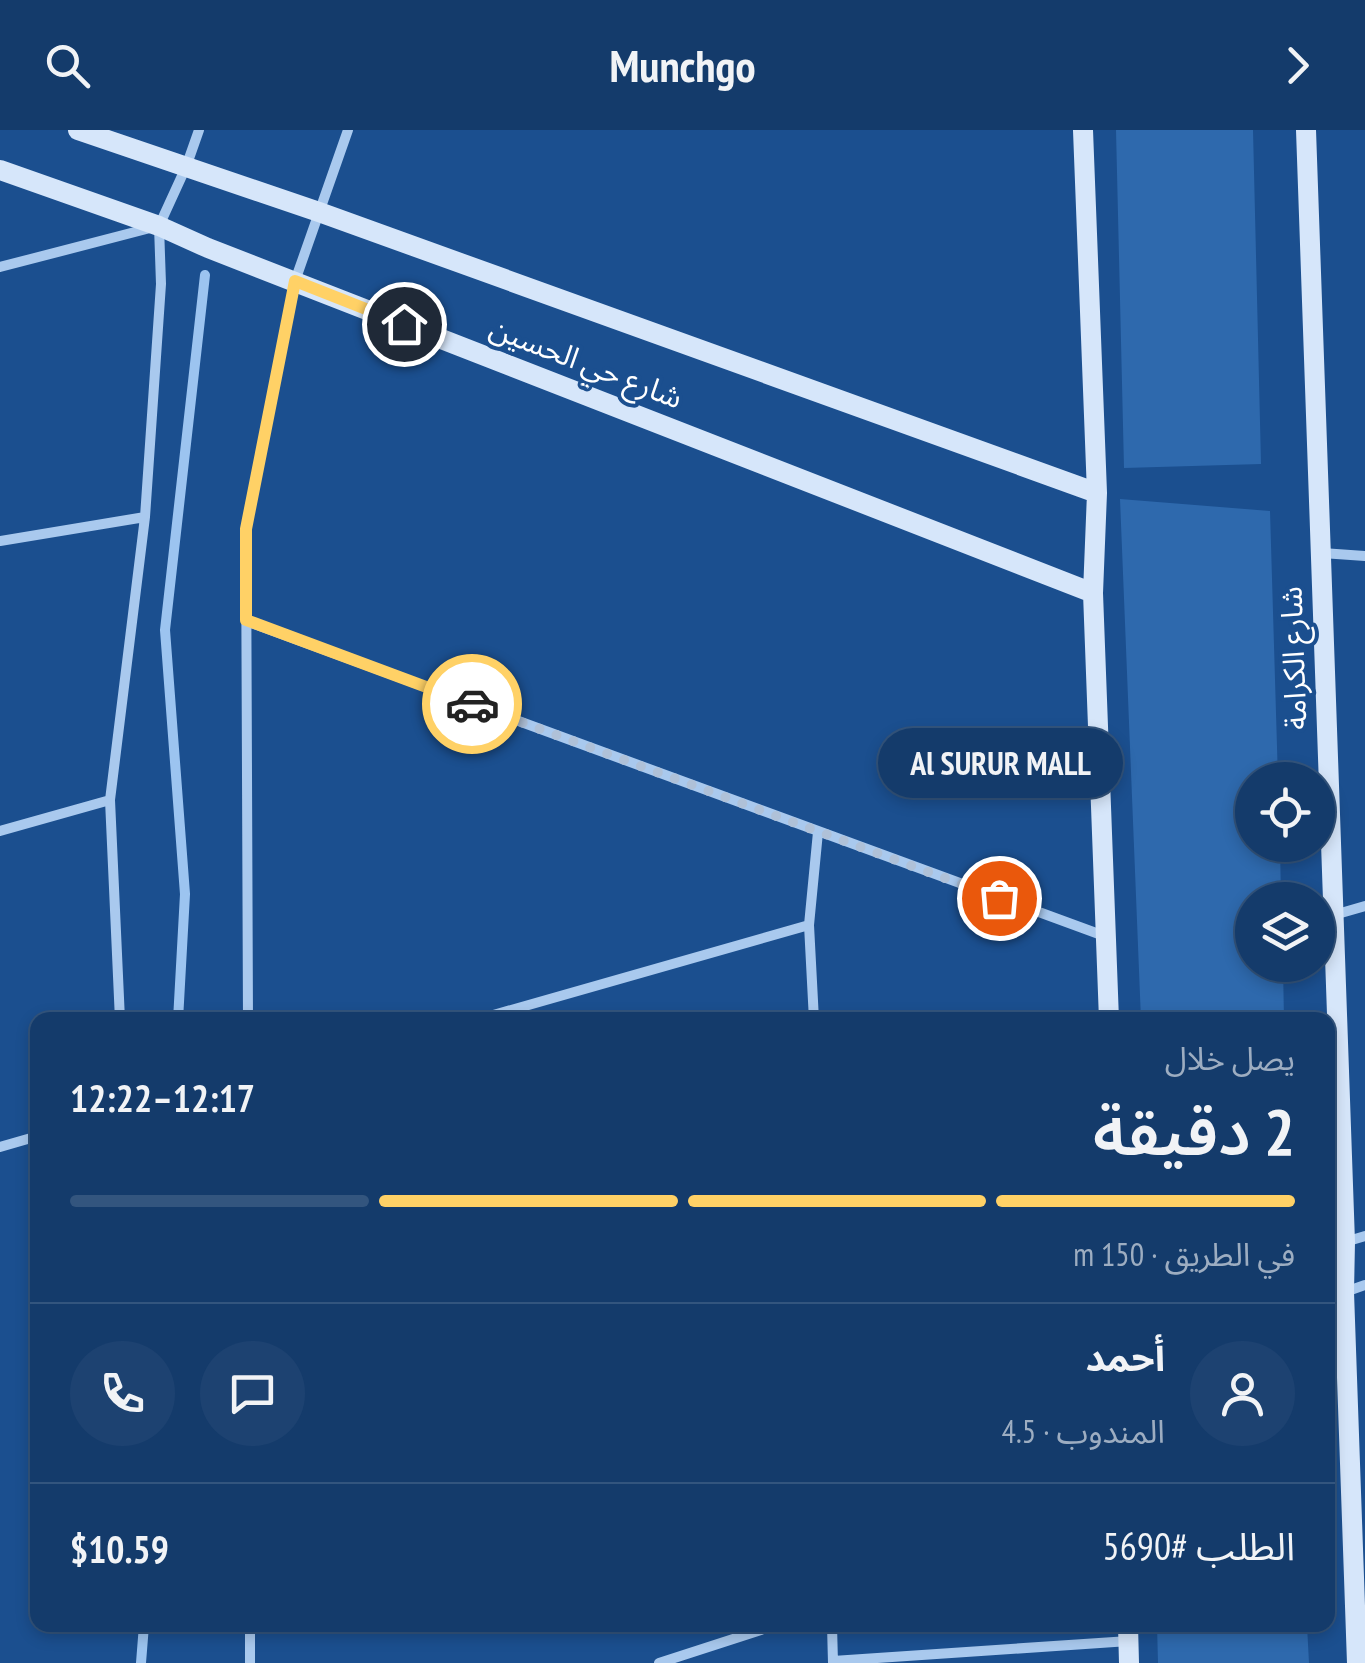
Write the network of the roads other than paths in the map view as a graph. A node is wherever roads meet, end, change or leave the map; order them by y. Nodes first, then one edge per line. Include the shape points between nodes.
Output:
1 (78, 130) edge
2 (199, 130) edge
3 (348, 130) edge
4 (1083, 130) edge
5 (1306, 130) edge
6 (186, 167) junction
7 (0, 170) edge
8 (318, 212) junction
9 (159, 226) junction
10 (0, 267) edge
11 (295, 281) junction
12 (1097, 493) junction
13 (145, 518) junction
14 (0, 541) edge
15 (1321, 553) junction
16 (1365, 556) edge
17 (1093, 593) junction
18 (246, 620) junction
19 (110, 800) junction
20 (0, 832) edge
21 (818, 832) junction
22 (1332, 882) edge
23 (1365, 906) edge
24 (1335, 915) edge
25 (809, 925) junction
26 (1107, 937) junction
27 (1335, 945) edge
28 (120, 1012) edge
29 (248, 1012) edge
30 (504, 1012) edge
31 (814, 1012) edge
32 (1109, 1012) edge
33 (30, 1138) edge
34 (0, 1147) edge
35 (1355, 1239) edge
36 (1365, 1286) edge
37 (1344, 1292) junction
38 (1360, 1627) edge
39 (250, 1632) edge
40 (755, 1632) edge
41 (832, 1632) edge
42 (1128, 1633) edge
43 (833, 1662) edge
44 (250, 1663) edge
45 (660, 1663) edge
46 (1129, 1663) edge
47 (1357, 1663) edge

1 - 6 street, شارع حي الحسين
2 - 6 street
3 - 8 street
4 - 12 street
5 - 15 street, شارع الكرامة
6 - 8 street, شارع حي الحسين
6 - 9 street
7 - 9 street, شارع حي الحسين
8 - 11 street
8 - 12 street, شارع حي الحسين
9 - 10 street
9 - 11 street, شارع حي الحسين
9 - 13 street
11 - 17 street, شارع حي الحسين
11 - 18 street via 246,529
12 - 17 street
13 - 14 street
13 - 19 street
15 - 16 street
15 - 22 street, شارع الكرامة
17 - 26 street
18 - 21 street
18 - 29 street
19 - 20 street
19 - 28 street
21 - 25 street
21 - 26 street
23 - 24 street
25 - 30 street
25 - 31 street
26 - 32 street
27 - 35 street, شارع الكرامة
33 - 34 street
35 - 37 street, شارع الكرامة
36 - 37 street
37 - 38 street, شارع الكرامة
38 - 47 street, شارع الكرامة
39 - 44 street
40 - 45 street
41 - 43 street
42 - 43 street
42 - 46 street

